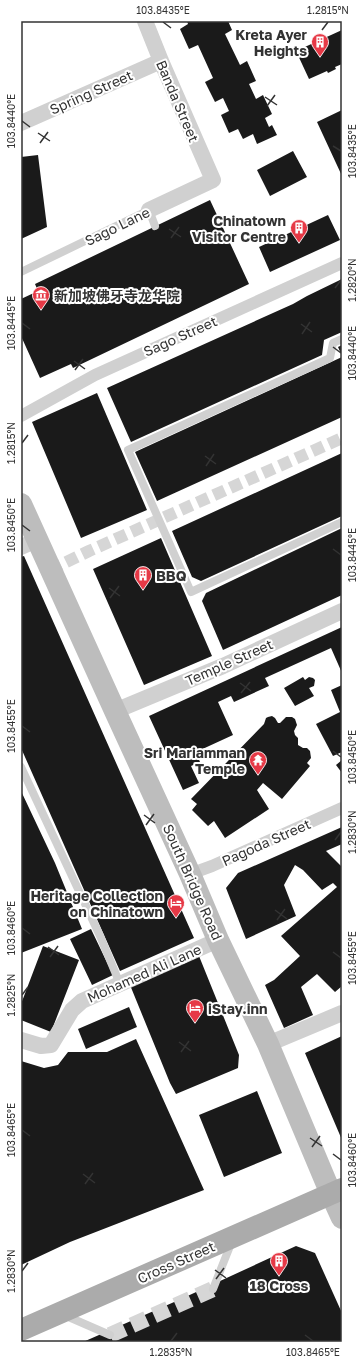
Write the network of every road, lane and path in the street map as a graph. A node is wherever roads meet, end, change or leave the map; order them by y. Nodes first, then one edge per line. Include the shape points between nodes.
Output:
1 (145, 21) edge
2 (161, 61) junction
3 (21, 122) edge
4 (213, 180) joint
5 (150, 210) junction
6 (155, 226) dead end
7 (342, 263) edge
8 (21, 272) edge
9 (342, 339) edge
10 (21, 416) edge
11 (21, 504) edge
12 (342, 522) edge
13 (29, 544) edge
14 (342, 611) edge
15 (115, 711) junction
16 (21, 768) edge
17 (342, 808) edge
18 (190, 874) junction
19 (218, 940) junction
20 (120, 984) junction
21 (342, 1013) edge
22 (21, 1040) edge
23 (268, 1044) junction
24 (336, 1192) edge
25 (342, 1218) edge
26 (233, 1237) junction
27 (214, 1289) dead end
28 (60, 1313) junction
29 (21, 1330) edge
30 (110, 1336) dead end

1 - 2 street, Banda Street
2 - 3 street, Spring Street
2 - 4 street, Banda Street
4 - 5 street, Sago Lane
5 - 6 lane
5 - 8 lane, Sago Lane
7 - 10 street, Sago Street via 95,375
9 - 12 lane via 333,343 330,358 128,450 192,592
11 - 13 main road, South Bridge Road
13 - 15 main road, South Bridge Road
14 - 15 street, Temple Street via 223,666
15 - 18 main road, South Bridge Road
16 - 20 lane
17 - 18 street, Pagoda Street
18 - 19 main road, South Bridge Road
19 - 20 street, Mohamed Ali Lane
19 - 23 main road, South Bridge Road
20 - 22 street, Mohamed Ali Lane via 82,1001 72,1010 51,1045 41,1046
21 - 23 street
23 - 24 main road, South Bridge Road
24 - 25 main road, South Bridge Road
24 - 26 main road, Cross Street
26 - 27 lane
26 - 28 main road, Cross Street
28 - 29 main road, Cross Street
28 - 30 lane

